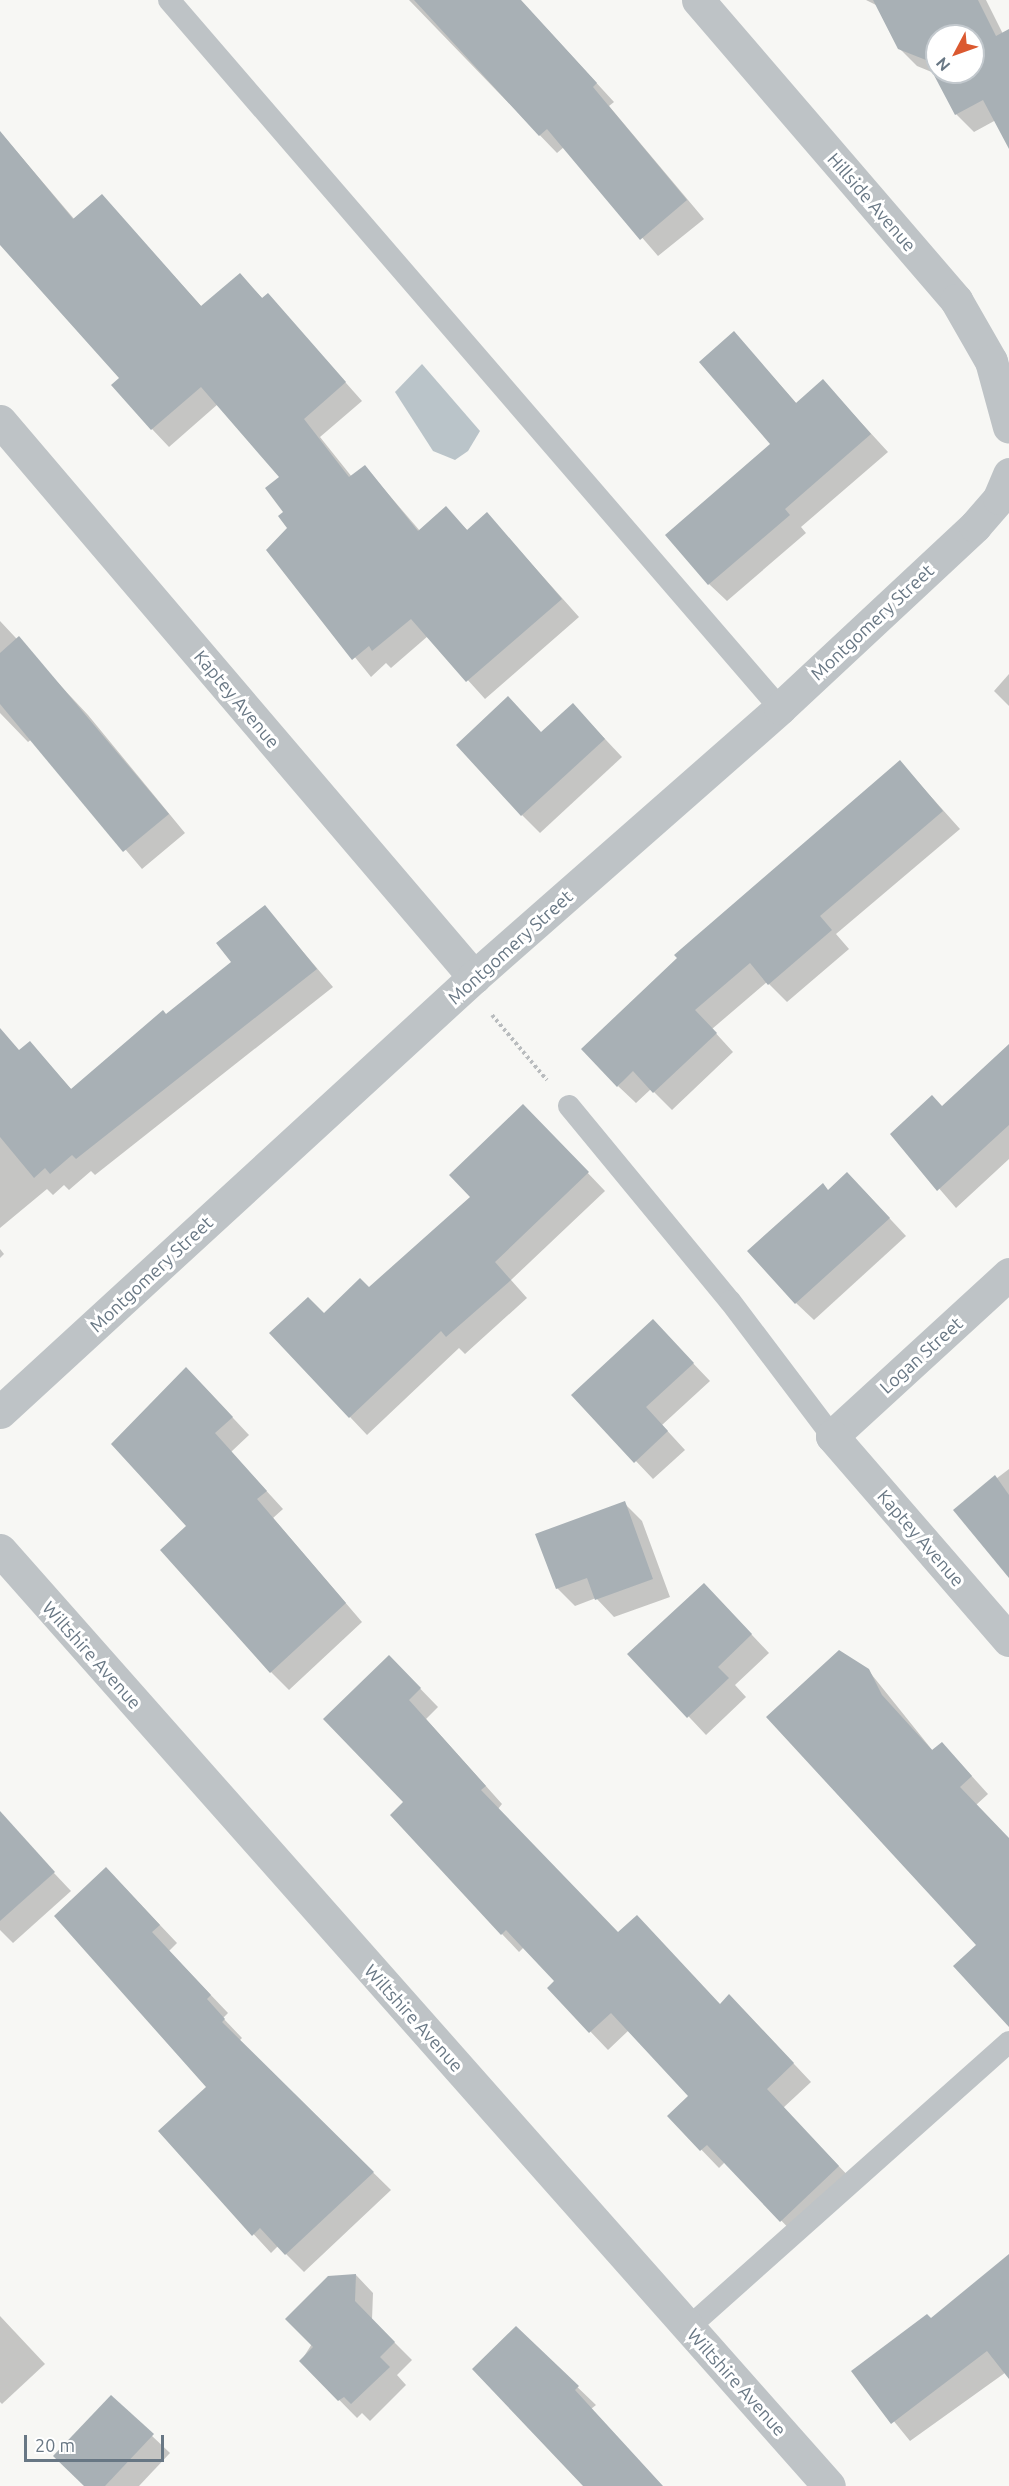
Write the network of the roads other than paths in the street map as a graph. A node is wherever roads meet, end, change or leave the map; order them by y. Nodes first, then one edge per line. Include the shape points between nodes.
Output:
1 (169, 0) edge
2 (698, 0) edge
3 (0, 421) edge
4 (1009, 427) edge
5 (1009, 474) edge
6 (780, 708) junction
7 (474, 977) junction
8 (569, 1106) road end
9 (1009, 1274) edge
10 (0, 1412) edge
11 (832, 1436) junction
12 (0, 1550) edge
13 (1009, 1640) edge
14 (1009, 2042) edge
15 (688, 2328) junction
16 (829, 2486) edge

1 - 6 lane
2 - 4 street, Hillside Avenue via 956,300 992,361
3 - 7 street, Kaptey Avenue
5 - 6 street, Montgomery Street via 999,498 975,526
6 - 7 street, Montgomery Street
7 - 10 street, Montgomery Street
8 - 11 lane via 730,1301
9 - 11 street, Logan Street
11 - 13 street, Kaptey Avenue
12 - 15 street, Wiltshire Avenue
14 - 15 lane
15 - 16 street, Wiltshire Avenue

